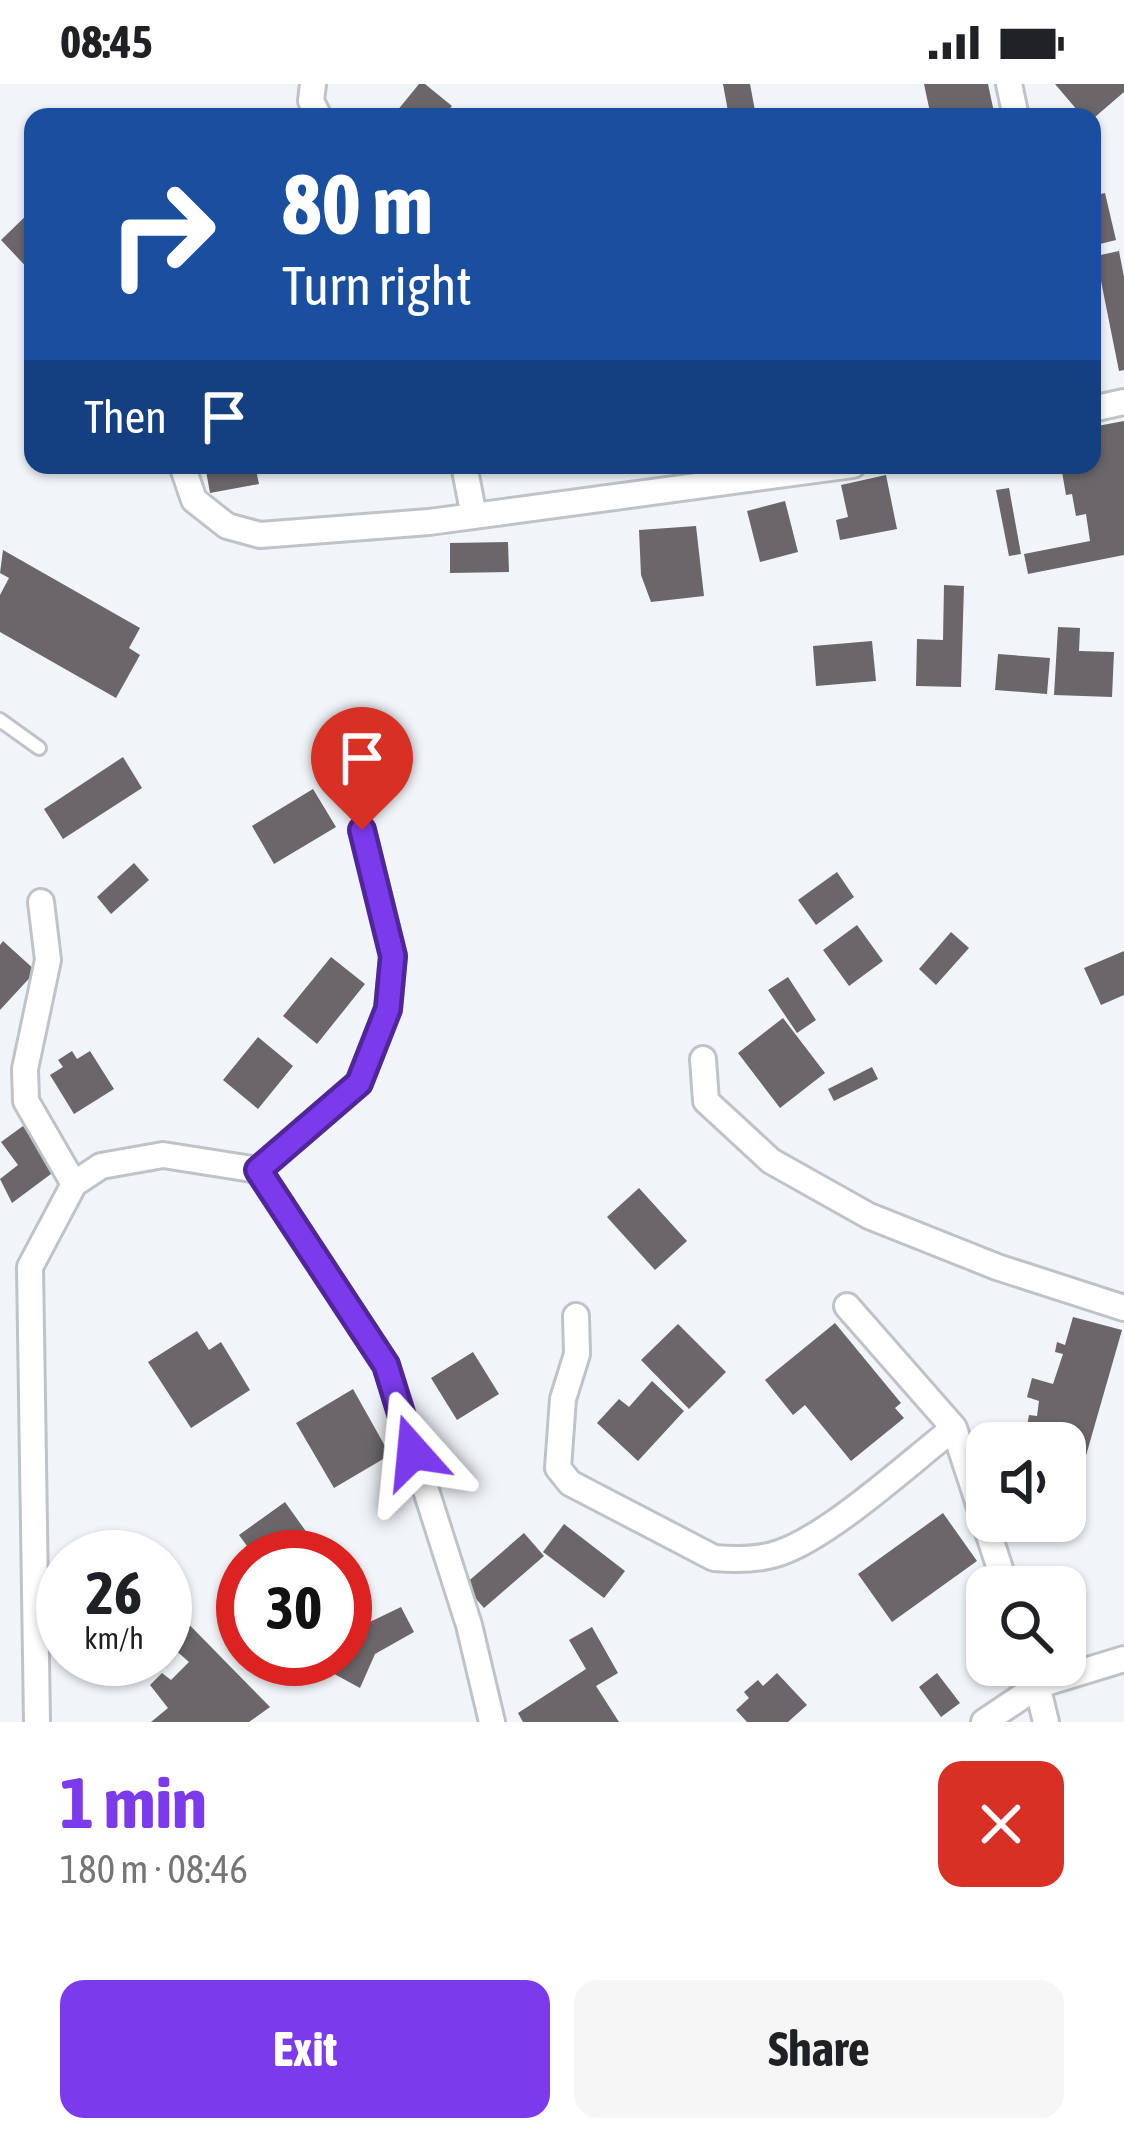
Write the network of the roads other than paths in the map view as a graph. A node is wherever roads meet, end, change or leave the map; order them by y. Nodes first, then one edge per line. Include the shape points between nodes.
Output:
1 (185, 474) edge
2 (466, 474) edge
3 (787, 474) edge
4 (474, 516) junction
5 (0, 720) edge
6 (39, 748) dead end
7 (362, 830) dead end
8 (41, 902) dead end
9 (703, 1059) dead end
10 (258, 1170) junction
11 (74, 1184) junction
12 (847, 1306) dead end
13 (1124, 1307) edge
14 (576, 1316) dead end
15 (955, 1429) junction
16 (999, 1566) edge
17 (1124, 1659) edge
18 (1086, 1666) edge
19 (1023, 1686) edge
20 (1038, 1686) edge
21 (38, 1722) edge
22 (492, 1722) edge
23 (984, 1722) edge
24 (1046, 1722) edge

1 - 4 street via 194,500 226,526 260,535
2 - 4 street
3 - 4 street
5 - 6 lane
7 - 10 street via 393,956 388,1009 359,1083
8 - 11 street via 48,960 26,1101
9 - 13 street via 706,1101 771,1161 869,1216
10 - 11 street via 163,1155 101,1166
10 - 22 street via 386,1365
11 - 21 street via 30,1267
12 - 15 street
14 - 15 street via 558,1468 570,1483 714,1558 779,1553 817,1534
15 - 16 street
17 - 18 street
19 - 23 street
20 - 24 street

